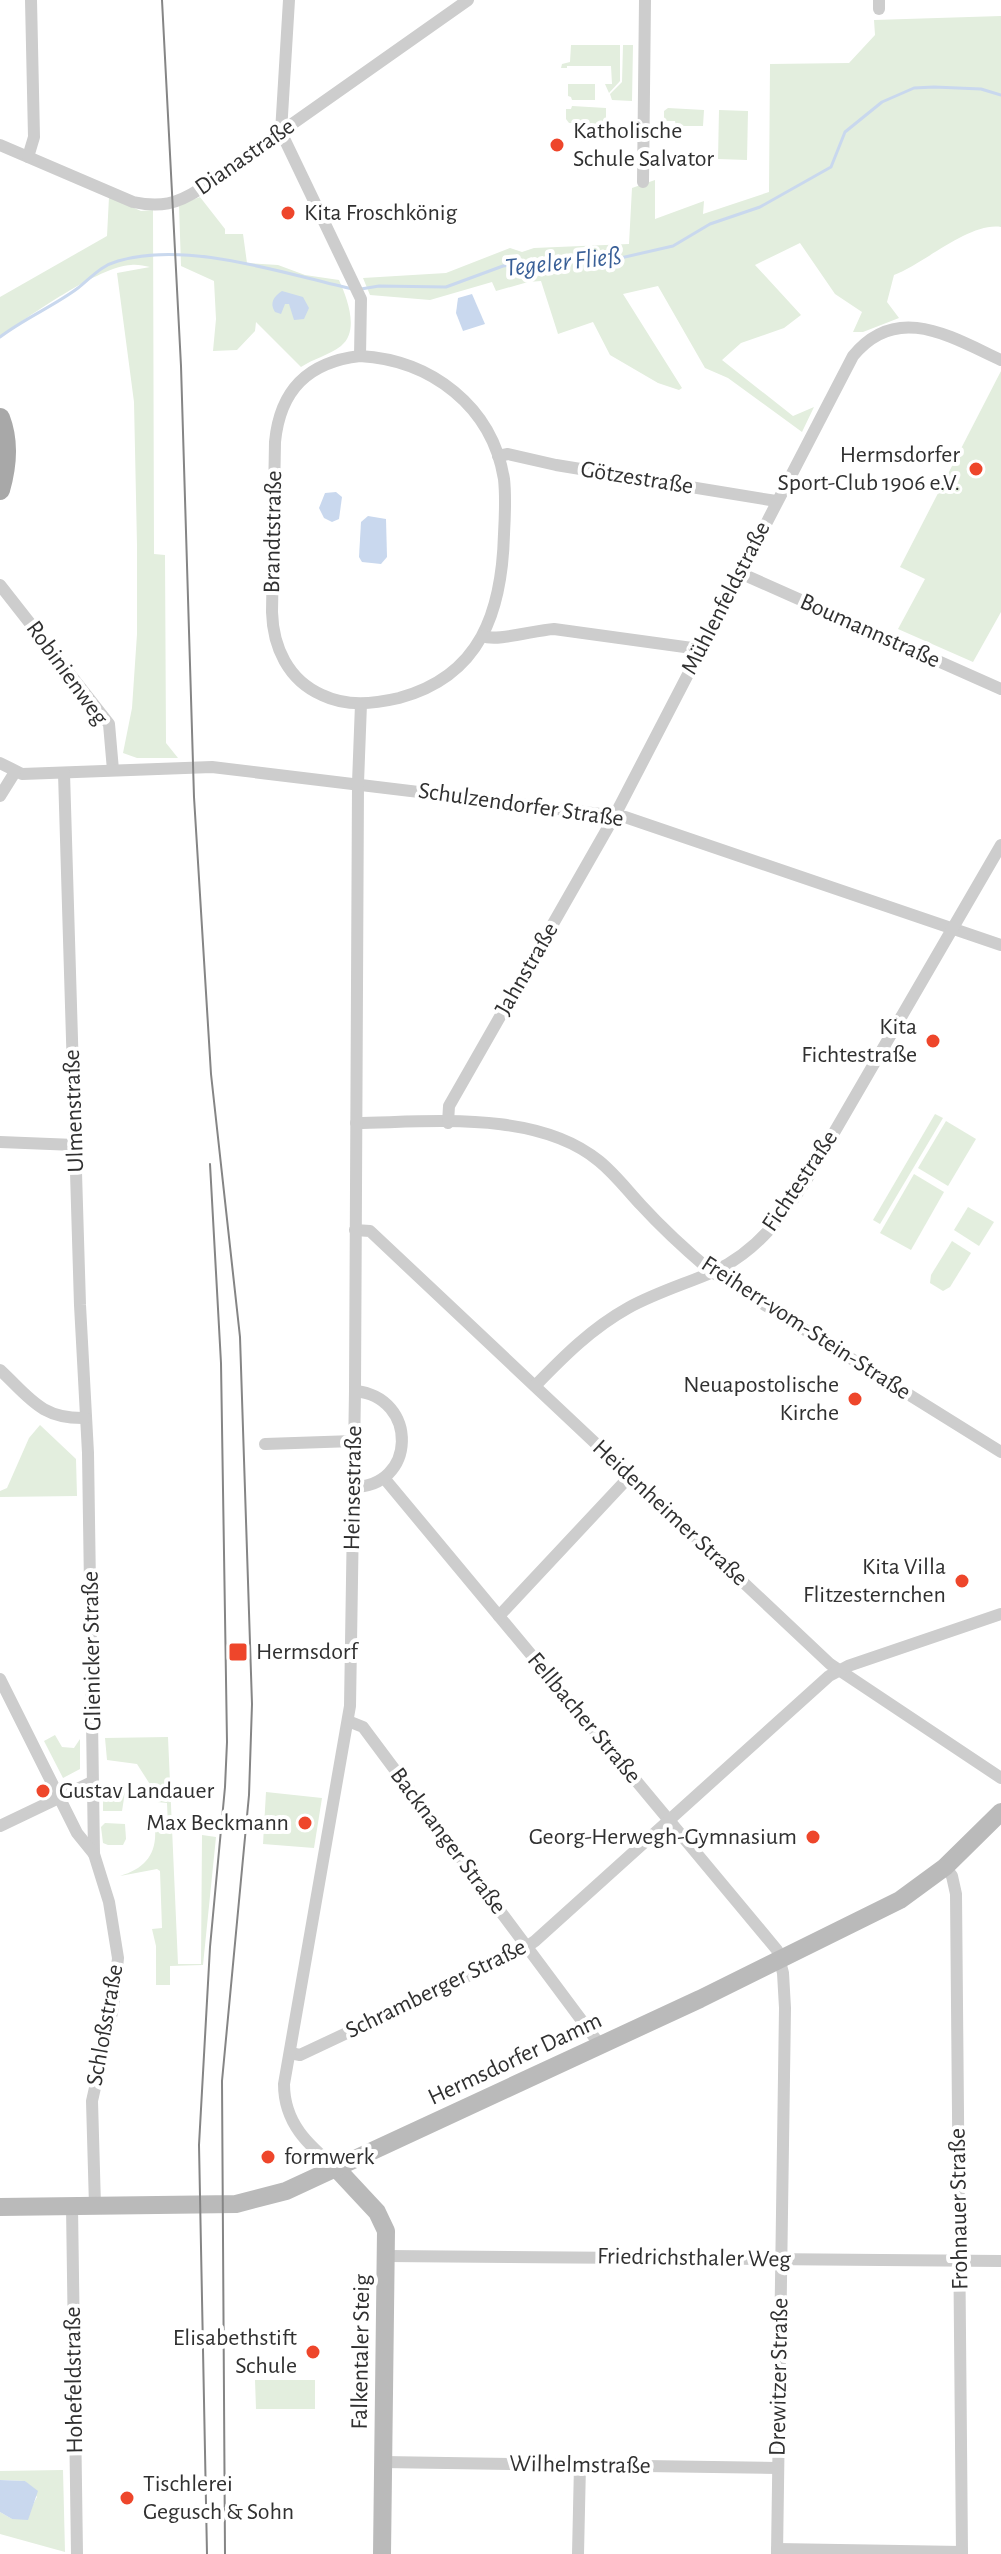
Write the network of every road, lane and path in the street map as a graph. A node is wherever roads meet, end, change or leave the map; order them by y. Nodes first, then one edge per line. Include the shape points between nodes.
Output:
1 (31, 0) edge
2 (289, 0) edge
3 (468, 0) edge
4 (645, 0) edge
5 (281, 132) junction
6 (0, 145) edge
7 (28, 157) junction
8 (643, 182) dead end
9 (360, 356) junction
10 (1001, 360) edge
11 (0, 418) edge
12 (498, 456) junction
13 (0, 490) edge
14 (776, 501) junction
15 (740, 573) junction
16 (0, 585) edge
17 (483, 636) junction
18 (699, 652) junction
19 (1001, 689) edge
20 (361, 704) junction
21 (0, 763) edge
22 (115, 769) junction
23 (15, 772) junction
24 (64, 773) junction
25 (358, 783) junction
26 (0, 796) edge
27 (614, 817) junction
28 (1001, 845) edge
29 (952, 929) junction
30 (1001, 945) edge
31 (356, 1123) junction
32 (448, 1123) junction
33 (0, 1142) edge
34 (75, 1145) junction
35 (355, 1230) junction
36 (712, 1272) junction
37 (0, 1370) edge
38 (535, 1386) junction
39 (355, 1391) junction
40 (85, 1418) junction
41 (354, 1441) junction
42 (265, 1444) dead end
43 (87, 1448) joint
44 (1001, 1452) edge
45 (630, 1476) junction
46 (384, 1478) junction
47 (352, 1487) junction
48 (1001, 1614) edge
49 (499, 1616) junction
50 (838, 1670) junction
51 (0, 1679) edge
52 (348, 1721) junction
53 (1001, 1778) edge
54 (92, 1782) junction
55 (59, 1798) junction
56 (1001, 1812) edge
57 (668, 1819) junction
58 (0, 1826) edge
59 (94, 1854) junction
60 (945, 1867) junction
61 (527, 1947) junction
62 (780, 1960) junction
63 (600, 2045) junction
64 (290, 2053) junction
65 (336, 2168) junction
66 (72, 2206) junction
67 (95, 2206) junction
68 (0, 2207) edge
69 (386, 2256) junction
70 (781, 2259) junction
71 (1001, 2261) edge
72 (959, 2262) junction
73 (383, 2462) junction
74 (580, 2465) junction
75 (777, 2468) junction
76 (777, 2551) edge
77 (962, 2553) edge
78 (77, 2554) edge
79 (382, 2554) edge
80 (578, 2554) edge

1 - 7 street via 34,137
2 - 5 street
3 - 5 street, Dianastraße
4 - 8 street
5 - 7 street, Dianastraße via 171,205 133,202
5 - 9 street via 361,299
6 - 7 street, Dianastraße
9 - 12 street, Brandtstraße via 400,361 438,379 476,416
9 - 20 street, Brandtstraße via 315,370 288,395 279,416 272,612 279,651 299,680 329,698
10 - 14 street, Mühlenfeldstraße via 925,329 901,327 874,336 853,356
11 - 13 main road via 6,459
12 - 14 street, Götzestraße
12 - 17 street, Brandtstraße via 505,490 504,561
14 - 15 street, Mühlenfeldstraße
15 - 18 street, Mühlenfeldstraße
15 - 19 street, Boumannstraße
16 - 22 street, Robinienweg via 109,724
17 - 18 street via 554,629
17 - 20 street, Brandtstraße via 440,680 408,695
18 - 27 street, Mühlenfeldstraße
20 - 25 street
21 - 23 street
22 - 24 street, Schulzendorfer Straße
22 - 25 street, Schulzendorfer Straße via 212,767
23 - 24 street, Schulzendorfer Straße
23 - 26 street
24 - 34 street, Ulmenstraße
25 - 27 street, Schulzendorfer Straße
25 - 31 street, Heinsestraße
27 - 29 street, Schulzendorfer Straße
27 - 32 street, Jahnstraße via 449,1106
28 - 29 street, Fichtestraße
29 - 30 street, Schulzendorfer Straße
29 - 36 street, Fichtestraße via 788,1208 752,1248
31 - 32 street, Freiherr-vom-Stein-Straße
31 - 35 street, Heinsestraße
32 - 36 street, Freiherr-vom-Stein-Straße via 504,1124 544,1132 580,1148
33 - 34 street
34 - 40 street, Ulmenstraße
35 - 38 street, Heidenheimer Straße via 370,1231
35 - 39 street, Heinsestraße
36 - 38 street, Fichtestraße via 610,1319
36 - 44 street, Freiherr-vom-Stein-Straße
37 - 40 street via 48,1413
38 - 45 street, Heidenheimer Straße
39 - 41 street, Heinsestraße
39 - 46 street via 380,1398 401,1428 398,1460
40 - 43 street, Ulmenstraße
41 - 42 street
41 - 47 street, Heinsestraße
43 - 54 street, Glienicker Straße
45 - 49 street
45 - 50 street, Heidenheimer Straße
46 - 47 street
46 - 49 street, Fellbacher Straße
47 - 52 street, Heinsestraße
48 - 50 street, Schramberger Straße
49 - 57 street, Fellbacher Straße
50 - 53 street, Heidenheimer Straße
50 - 57 street, Schramberger Straße
51 - 55 street, Schloßstraße
52 - 61 street, Backnanger Straße via 363,1727
52 - 64 street, Heinsestraße
54 - 55 street
54 - 59 street, Glienicker Straße
55 - 58 street
55 - 59 street, Schloßstraße
56 - 60 main road, Hermsdorfer Damm
57 - 61 street, Schramberger Straße
57 - 62 street, Fellbacher Straße
59 - 67 street, Schloßstraße via 118,1958 113,2008 92,2101
60 - 62 main road, Hermsdorfer Damm via 900,1900
60 - 72 street, Frohnauer Straße via 956,1884
61 - 63 street, Backnanger Straße
61 - 64 street, Schramberger Straße via 300,2055
62 - 63 main road, Hermsdorfer Damm
62 - 70 street, Drewitzer Straße via 785,2008
63 - 65 main road, Hermsdorfer Damm
64 - 65 street, Heinsestraße via 284,2096 290,2119 311,2148
65 - 67 main road, Hermsdorfer Damm via 249,2203
65 - 69 main road, Falkentaler Steig via 383,2222
66 - 67 main road, Hermsdorfer Damm
66 - 68 main road, Hermsdorfer Damm
66 - 78 street, Hohefeldstraße
69 - 70 street, Friedrichsthaler Weg
69 - 73 main road, Falkentaler Steig
70 - 72 street, Friedrichsthaler Weg
70 - 75 street, Drewitzer Straße
71 - 72 street, Friedrichsthaler Weg
72 - 77 street, Frohnauer Straße
73 - 74 street, Wilhelmstraße
73 - 79 main road, Falkentaler Steig
74 - 75 street, Wilhelmstraße
74 - 80 street
75 - 76 street, Drewitzer Straße
76 - 77 street

